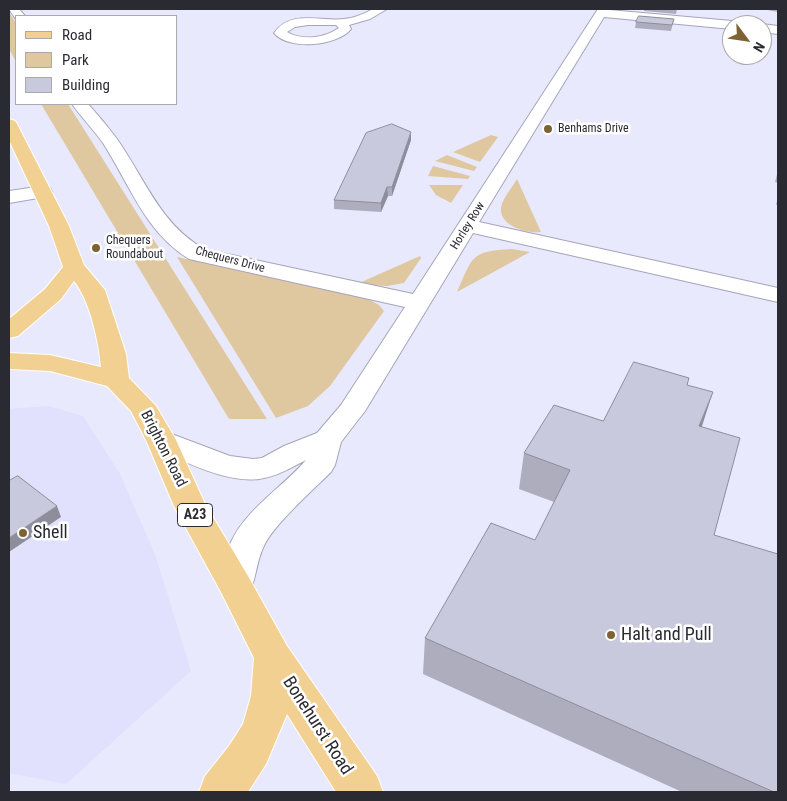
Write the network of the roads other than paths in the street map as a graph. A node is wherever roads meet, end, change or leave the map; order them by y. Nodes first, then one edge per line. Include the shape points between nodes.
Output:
1 (381, 9) edge
2 (601, 11) edge
3 (342, 23) dead end
4 (722, 24) edge
5 (81, 105) edge
6 (9, 124) edge
7 (43, 192) junction
8 (9, 197) edge
9 (468, 226) junction
10 (74, 267) junction
11 (778, 295) edge
12 (420, 303) junction
13 (9, 331) edge
14 (9, 361) edge
15 (116, 380) junction
16 (161, 440) junction
17 (328, 440) junction
18 (236, 586) junction
19 (273, 658) junction
20 (221, 792) edge
21 (361, 792) edge

1 - 3 street via 366,18
2 - 4 street
2 - 9 street, Horley Row
5 - 12 street, Chequers Drive via 110,141 153,213 188,249 244,265
6 - 7 main road
7 - 8 street
7 - 10 main road
9 - 11 street
9 - 12 street, Horley Row
10 - 13 main road via 53,294
10 - 15 main road via 94,290
12 - 17 street, Horley Row via 349,415
14 - 15 main road, A23 via 69,365
15 - 16 main road, Brighton Road / A23 via 142,406
16 - 17 street, Horley Row via 227,466 246,470 277,464
16 - 18 main road, Brighton Road / A23 via 190,506
17 - 18 street, Horley Row via 320,465 270,514 247,543
18 - 19 main road, Brighton Road / A23
19 - 20 main road via 270,700 260,733 241,769
19 - 21 main road, Bonehurst Road / A23

